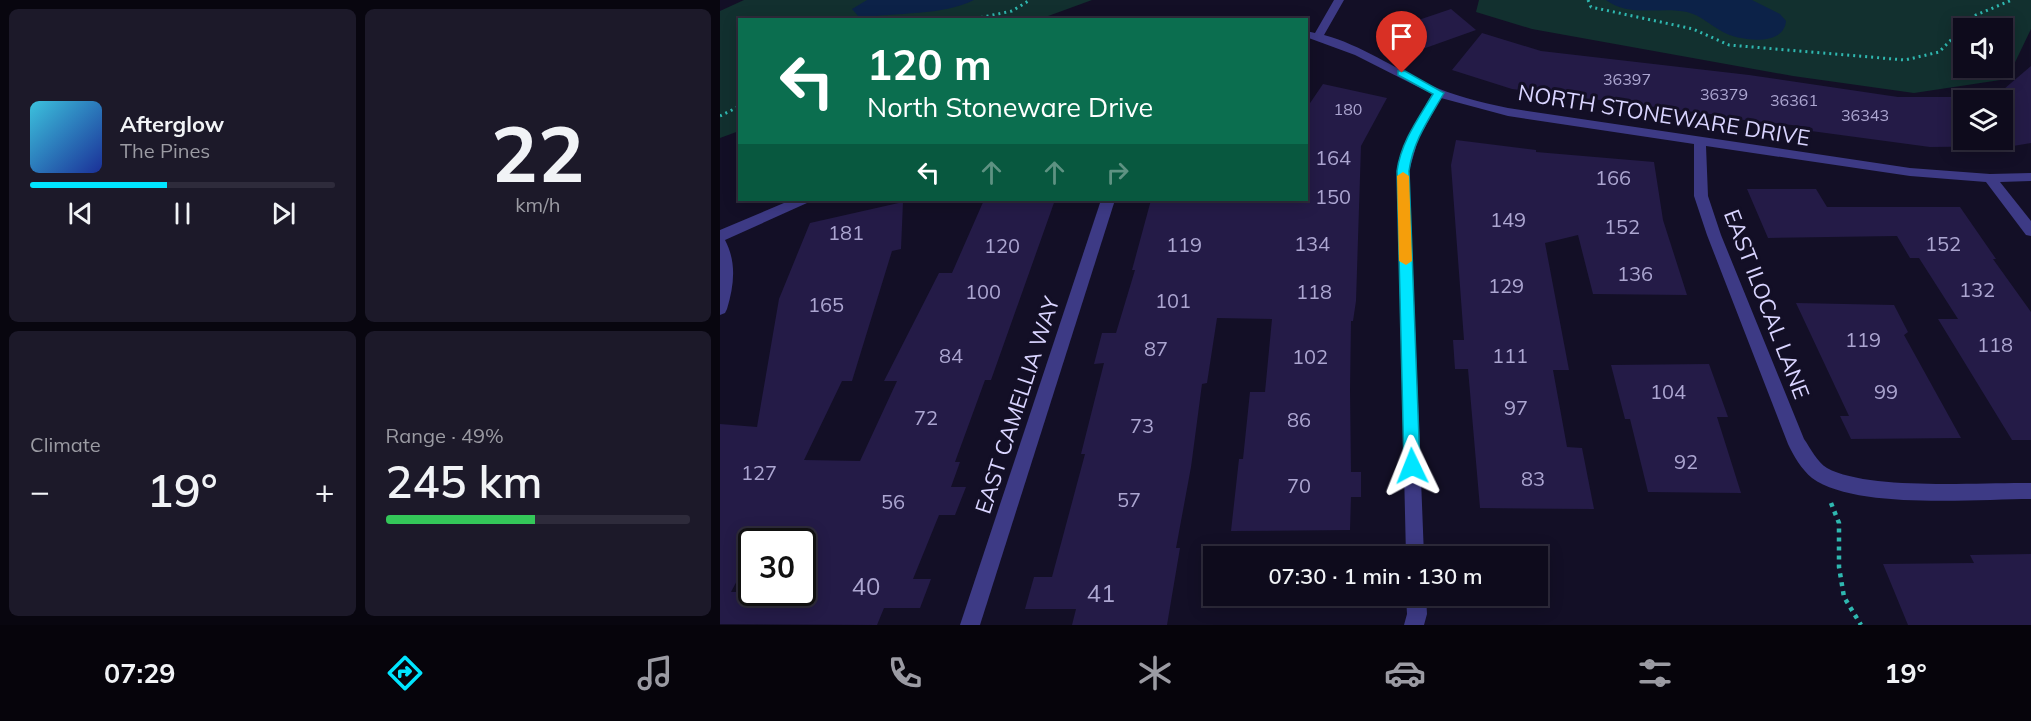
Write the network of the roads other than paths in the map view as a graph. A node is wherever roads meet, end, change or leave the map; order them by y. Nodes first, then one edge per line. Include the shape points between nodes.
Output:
1 (1339, 0) edge
2 (1312, 35) edge
3 (1439, 93) junction
4 (1700, 142) junction
5 (2031, 177) edge
6 (1990, 178) junction
7 (799, 201) edge
8 (1108, 201) edge
9 (2031, 231) edge
10 (720, 236) edge
11 (720, 243) edge
12 (720, 309) edge
13 (2031, 491) edge
14 (1415, 546) edge
15 (1417, 606) edge
16 (970, 625) edge
17 (1414, 625) edge

1 - 2 street
2 - 3 street, NORTH STONEWARE DRIVE via 1365,53
3 - 4 street, NORTH STONEWARE DRIVE via 1508,112
3 - 14 street via 1411,139 1403,171
4 - 6 street, NORTH STONEWARE DRIVE via 1910,172
4 - 13 street, EAST ILOCAL LANE via 1701,196 1714,236 1797,444 1819,473 1850,486
5 - 6 street, NORTH STONEWARE DRIVE
6 - 9 street
7 - 10 street
8 - 16 street, EAST CAMELLIA WAY
11 - 12 street via 728,259
15 - 17 street

